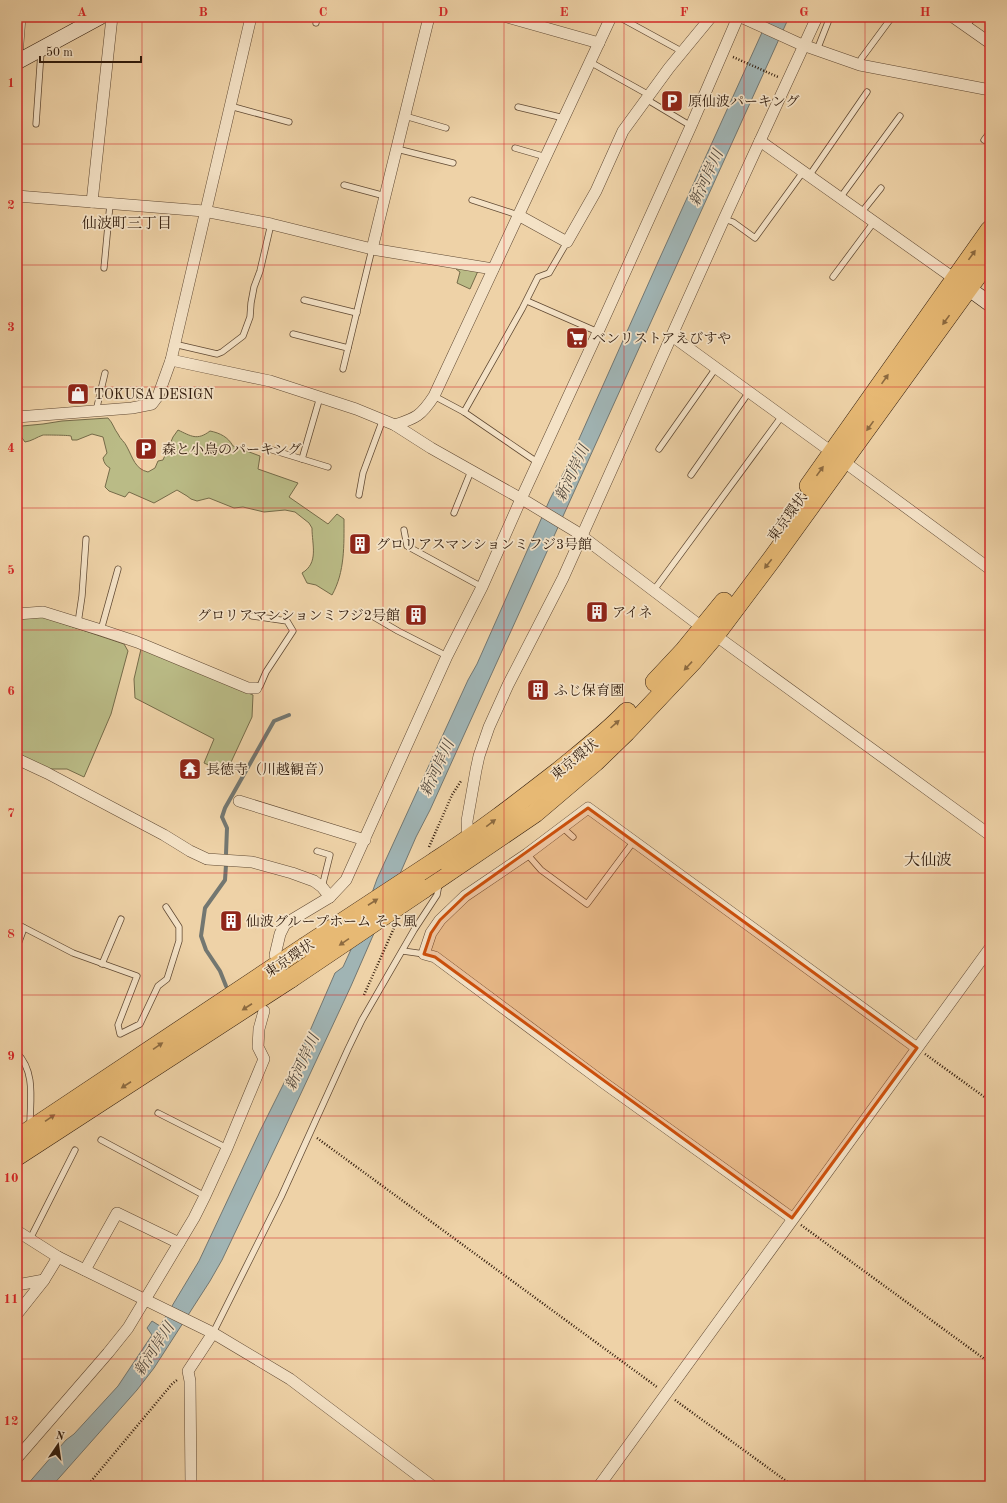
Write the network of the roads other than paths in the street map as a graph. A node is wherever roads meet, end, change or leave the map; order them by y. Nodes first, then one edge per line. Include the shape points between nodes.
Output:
1 (20, 17) edge
2 (100, 17) edge
3 (112, 17) edge
4 (251, 17) edge
5 (429, 17) edge
6 (507, 17) edge
7 (612, 17) edge
8 (619, 17) edge
9 (711, 17) edge
10 (817, 17) edge
11 (830, 17) edge
12 (892, 17) edge
13 (953, 17) edge
14 (973, 17) edge
15 (741, 18) edge
16 (966, 27) junction
17 (599, 43) junction
18 (990, 43) edge
19 (802, 45) junction
20 (41, 50) junction
21 (817, 50) junction
22 (683, 52) junction
23 (17, 56) edge
24 (17, 62) edge
25 (590, 62) junction
26 (860, 65) junction
27 (990, 90) edge
28 (866, 92) dead end
29 (648, 97) junction
30 (230, 106) junction
31 (518, 107) dead end
32 (405, 116) junction
33 (900, 116) dead end
34 (564, 118) junction
35 (290, 122) dead end
36 (36, 124) dead end
37 (691, 126) junction
38 (446, 128) dead end
39 (990, 132) edge
40 (984, 140) dead end
41 (760, 141) junction
42 (515, 148) dead end
43 (397, 149) junction
44 (546, 157) junction
45 (453, 163) dead end
46 (806, 174) junction
47 (344, 185) dead end
48 (881, 188) dead end
49 (17, 196) edge
50 (385, 196) junction
51 (840, 198) junction
52 (472, 200) dead end
53 (92, 202) junction
54 (110, 204) junction
55 (204, 211) junction
56 (861, 213) junction
57 (518, 215) junction
58 (724, 219) junction
59 (874, 222) junction
60 (271, 224) junction
61 (990, 230) edge
62 (567, 242) junction
63 (372, 249) junction
64 (990, 258) edge
65 (104, 268) dead end
66 (493, 269) junction
67 (833, 277) dead end
68 (962, 284) junction
69 (304, 300) dead end
70 (527, 301) junction
71 (990, 304) edge
72 (356, 313) junction
73 (598, 332) junction
74 (293, 334) dead end
75 (672, 336) junction
76 (174, 344) junction
77 (348, 348) junction
78 (171, 360) junction
79 (716, 368) junction
80 (343, 369) dead end
81 (105, 373) dead end
82 (749, 392) junction
83 (434, 396) junction
84 (320, 397) junction
85 (96, 411) junction
86 (464, 412) junction
87 (782, 416) junction
88 (17, 417) edge
89 (383, 420) junction
90 (395, 426) junction
91 (269, 449) dead end
92 (659, 449) dead end
93 (838, 457) junction
94 (302, 459) junction
95 (538, 462) junction
96 (328, 467) dead end
97 (471, 471) junction
98 (692, 475) dead end
99 (359, 495) dead end
100 (524, 500) junction
101 (454, 513) dead end
102 (404, 530) dead end
103 (578, 534) junction
104 (86, 539) dead end
105 (118, 569) dead end
106 (990, 569) edge
107 (482, 587) junction
108 (654, 590) junction
109 (17, 614) edge
110 (252, 616) dead end
111 (374, 617) dead end
112 (78, 623) junction
113 (102, 630) junction
114 (709, 631) junction
115 (447, 656) junction
116 (256, 688) joint
117 (17, 759) edge
118 (239, 801) dead end
119 (562, 827) junction
120 (990, 834) edge
121 (573, 837) dead end
122 (365, 840) junction
123 (468, 840) junction
124 (634, 841) junction
125 (317, 851) dead end
126 (527, 854) junction
127 (438, 869) junction
128 (322, 887) junction
129 (330, 897) junction
130 (166, 907) dead end
131 (121, 919) dead end
132 (17, 924) edge
133 (24, 928) junction
134 (17, 947) edge
135 (990, 948) edge
136 (404, 951) junction
137 (424, 954) junction
138 (275, 955) dead end
139 (102, 964) junction
140 (264, 1011) dead end
141 (917, 1048) junction
142 (17, 1053) edge
143 (158, 1113) dead end
144 (24, 1136) edge
145 (101, 1140) dead end
146 (227, 1148) junction
147 (75, 1150) dead end
148 (17, 1156) edge
149 (205, 1196) junction
150 (792, 1218) junction
151 (17, 1232) edge
152 (30, 1239) junction
153 (179, 1243) junction
154 (58, 1257) junction
155 (85, 1270) junction
156 (44, 1280) junction
157 (17, 1285) edge
158 (146, 1301) junction
159 (17, 1314) edge
160 (210, 1332) junction
161 (17, 1458) edge
162 (190, 1486) edge
163 (432, 1486) edge
164 (599, 1486) edge

1 - 23 street
2 - 20 street
3 - 53 street
4 - 30 street
5 - 32 street
6 - 17 street
7 - 17 street
8 - 22 lane
9 - 22 street
10 - 19 street
11 - 21 lane
12 - 26 lane
13 - 16 street
14 - 16 lane
15 - 19 street
15 - 37 street
16 - 18 street
17 - 25 street
19 - 21 street
19 - 41 street
20 - 24 street
20 - 36 lane
21 - 26 street
22 - 29 street
25 - 29 lane
25 - 34 street
26 - 27 street
28 - 46 lane
29 - 37 lane
29 - 62 street via 623,131 596,191
30 - 35 lane
30 - 55 street
31 - 34 lane
32 - 38 lane
32 - 43 street
33 - 51 lane
34 - 44 street
37 - 73 street
39 - 40 lane
41 - 46 street
41 - 58 street
42 - 44 lane
43 - 45 lane
43 - 50 street
44 - 57 street
46 - 51 street
46 - 58 lane via 755,238 733,222
47 - 50 lane
48 - 56 lane
49 - 53 street
50 - 63 street
51 - 56 street
52 - 57 lane
53 - 54 street
54 - 55 street
54 - 65 lane
55 - 60 street
55 - 76 street
56 - 59 street
57 - 62 street
57 - 66 street
58 - 75 street
59 - 67 lane
59 - 68 street
60 - 63 street
60 - 76 lane via 254,287 250,317 243,336 217,354
68 -> 61 highway, 東京環状
62 - 70 lane via 549,273 538,277
63 - 66 street
63 - 72 lane
64 - 68 highway, 東京環状
66 - 83 street
68 - 71 street
68 - 93 highway, 東京環状
69 - 72 lane
70 - 73 lane
70 - 86 lane
72 - 77 lane
73 - 95 street
74 - 77 lane
75 - 79 street
75 - 103 street
76 - 78 street
77 - 80 lane
78 - 84 street via 270,381
78 - 85 street via 158,396 152,404
79 - 82 street
79 - 92 lane
81 - 85 lane
82 - 87 street
82 - 98 lane
83 - 86 lane
83 - 90 street via 426,410 416,418
84 - 89 street
84 - 94 lane
85 - 88 street
86 - 95 lane
87 - 93 street
87 - 108 lane
89 - 90 street
89 - 99 lane via 363,473
90 - 97 street
91 - 94 lane
93 - 106 street
93 - 114 highway, 東京環状 via 762,551
94 - 96 lane
95 - 100 street
97 - 100 street
97 - 101 lane
100 - 103 street
100 - 107 street
102 - 107 lane via 407,546
103 - 108 street
103 - 123 street via 562,578 489,727 476,770 467,821
104 - 112 lane
105 - 113 lane
107 - 115 street
108 - 114 street
109 - 112 street via 43,612
110 - 116 lane via 287,621 293,631 266,672 260,686
111 - 115 lane
112 - 113 street
113 - 116 street via 248,688
114 - 120 street
123 -> 114 highway, 東京環状 via 531,794 619,721 684,651
114 -> 127 highway, 東京環状 via 692,662 595,762 535,813
115 - 122 street
117 - 128 street via 164,835 190,852 207,859 270,866 314,880
118 - 122 street
119 - 121 lane
119 - 124 street via 588,808
119 - 126 street
122 - 129 street via 346,880
123 - 127 highway, 東京環状
124 - 126 lane via 587,904 541,870
124 - 141 street
125 - 128 lane via 330,855
126 - 137 street via 465,896 440,920 431,933
127 - 136 lane via 437,895
144 -> 127 highway, 東京環状, bridge via 305,947
127 -> 148 highway, 東京環状, bridge via 423,889
128 - 129 street
129 - 138 street via 285,924
130 - 139 lane via 179,927 179,941 167,979 158,986 140,1024 120,1034 118,1025 137,976
131 - 139 lane
132 - 133 lane
133 - 134 lane
133 - 139 lane via 73,953
135 - 141 street
136 - 137 lane
136 - 160 lane via 362,1020 281,1198
137 - 150 street via 435,957
140 - 146 street via 258,1047 265,1057
141 - 150 street
142 - 144 lane via 22,1058 31,1079
143 - 146 lane
145 - 149 lane
146 - 149 street
147 - 152 lane
149 - 153 street
150 - 164 street
151 - 152 street
152 - 154 street
153 - 155 street via 117,1213
153 - 158 street
154 - 155 street
154 - 156 street
155 - 158 street
156 - 157 street
156 - 159 street
158 - 160 street
158 - 161 street via 108,1353
160 - 162 street via 188,1371
160 - 163 street via 290,1379

